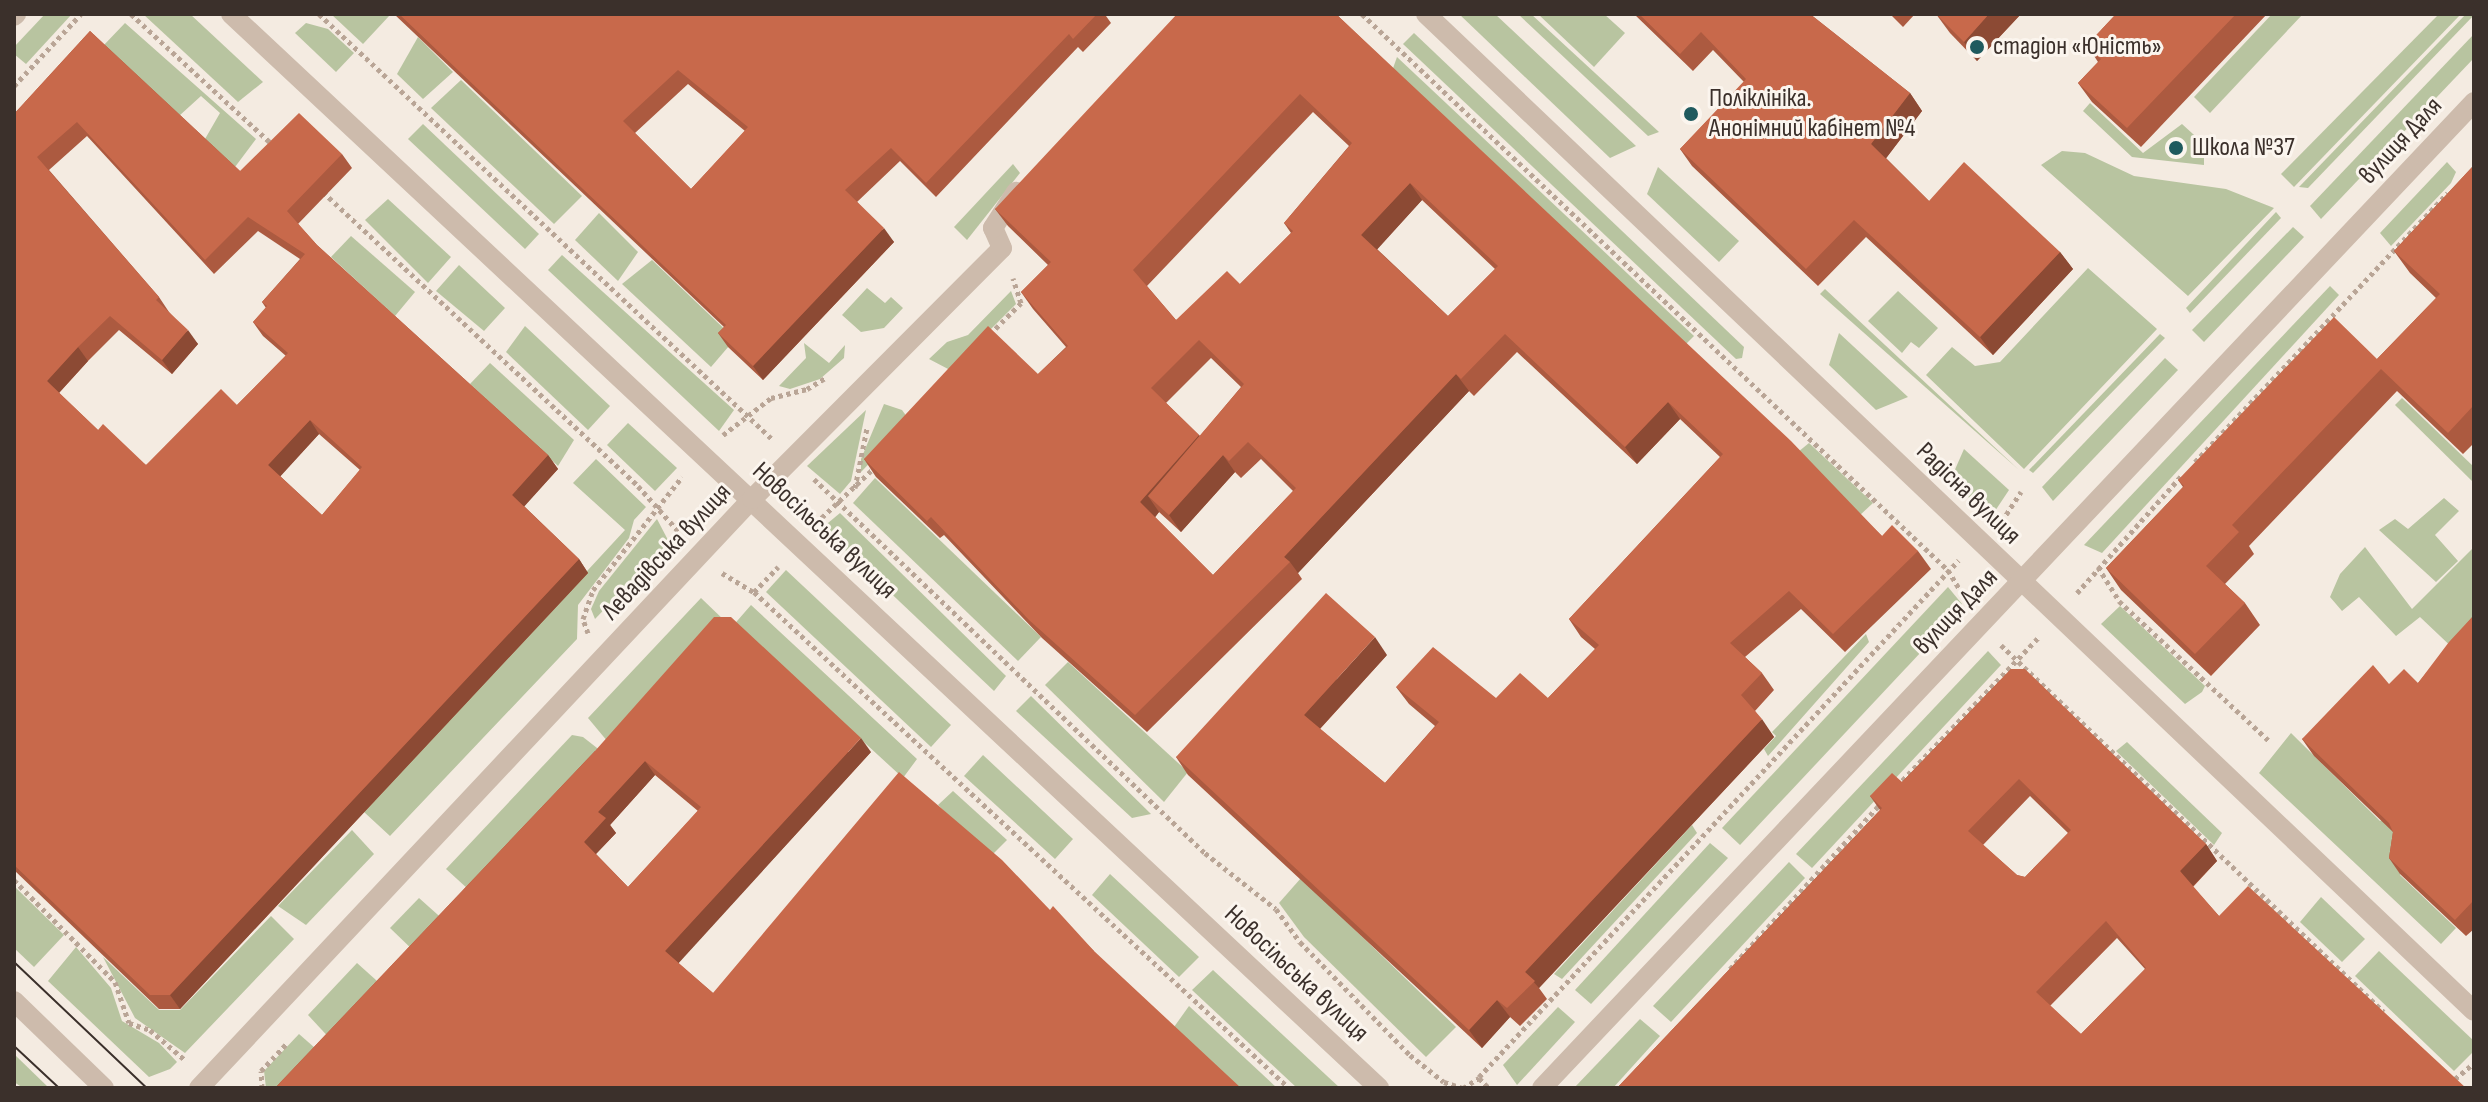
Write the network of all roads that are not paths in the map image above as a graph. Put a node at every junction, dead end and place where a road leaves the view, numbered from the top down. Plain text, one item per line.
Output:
1 (231, 14) edge
2 (1426, 14) edge
3 (2474, 102) edge
4 (1030, 177) edge
5 (752, 499) junction
6 (2021, 582) junction
7 (14, 1001) edge
8 (2474, 1011) edge
9 (203, 1084) edge
10 (104, 1088) edge
11 (1379, 1088) edge
12 (1542, 1088) edge

1 - 5 street, Новосільська вулиця
2 - 6 street, Радісна вулиця
3 - 6 street, вулиця Даля
4 - 5 street, Левадівська вулиця
5 - 9 street, Левадівська вулиця
5 - 11 street, Новосільська вулиця
6 - 8 street, Радісна вулиця
6 - 12 street, вулиця Даля
7 - 10 street

